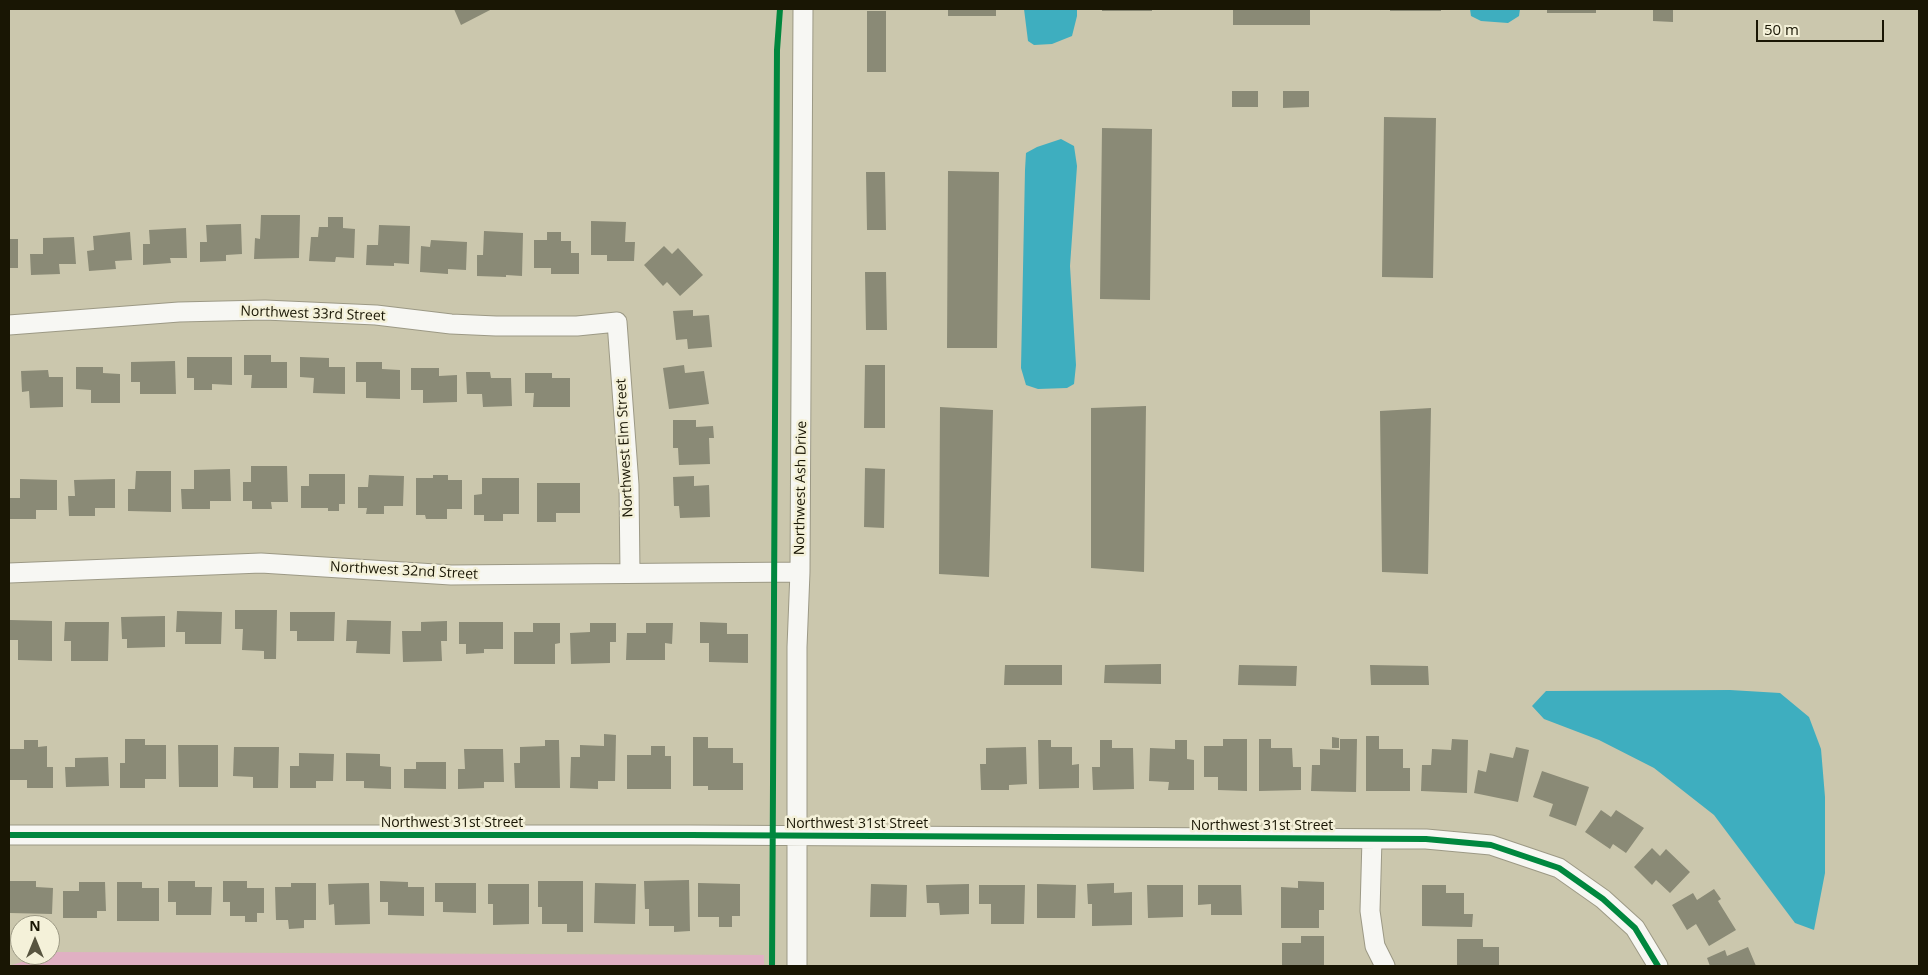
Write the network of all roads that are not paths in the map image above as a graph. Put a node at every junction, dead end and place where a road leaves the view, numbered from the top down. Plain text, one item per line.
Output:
1 (803, 9) edge
2 (617, 322) joint
3 (9, 325) edge
4 (800, 572) junction
5 (9, 573) edge
6 (630, 573) junction
7 (9, 835) edge
8 (797, 837) junction
9 (1372, 839) junction
10 (797, 966) edge
11 (1385, 966) edge
12 (1658, 966) edge

1 - 4 street, Northwest Ash Drive
2 - 3 street, Northwest 33rd Street
2 - 6 street, Northwest Elm Street
4 - 6 street, Northwest 32nd Street
4 - 8 street, Northwest Ash Drive
5 - 6 street, Northwest 32nd Street
7 - 8 street, Northwest 31st Street
8 - 9 street, Northwest 31st Street
8 - 10 street, Northwest Ash Drive
9 - 11 street
9 - 12 street, Northwest 31st Street

